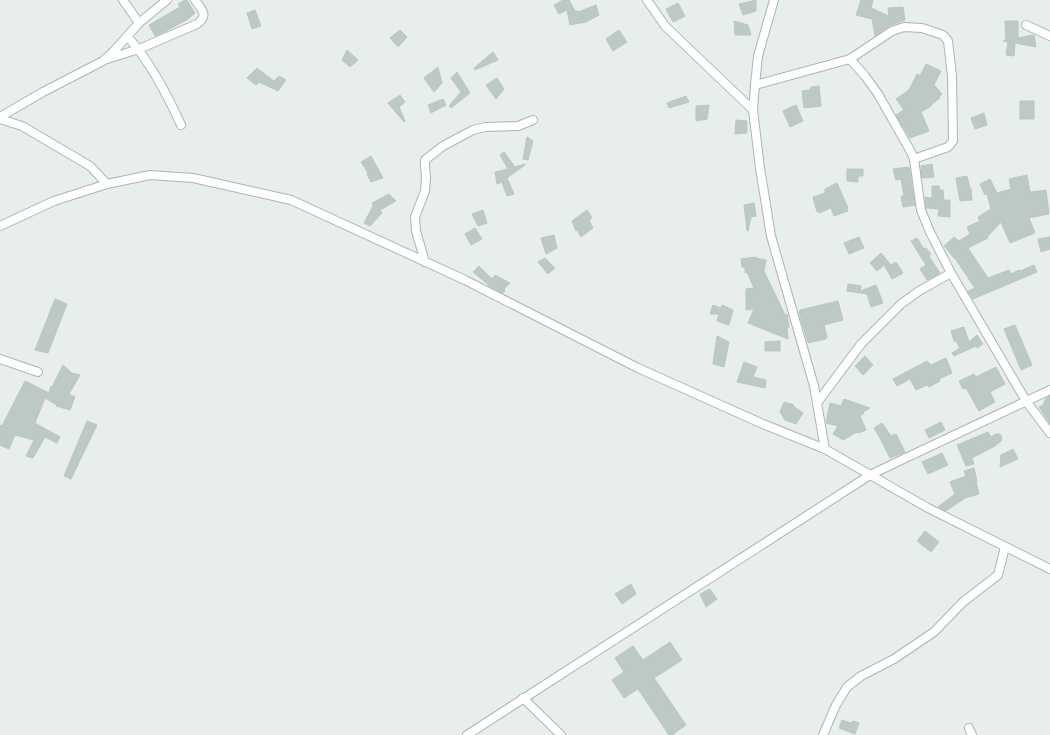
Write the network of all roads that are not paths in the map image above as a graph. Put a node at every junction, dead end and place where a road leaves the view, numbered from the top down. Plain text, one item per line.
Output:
1 (123, 0) edge
2 (167, 0) edge
3 (196, 0) edge
4 (646, 0) edge
5 (774, 0) edge
6 (139, 24) junction
7 (1026, 25) dead end
8 (1050, 36) edge
9 (128, 37) junction
10 (139, 50) junction
11 (850, 59) junction
12 (103, 61) junction
13 (754, 86) junction
14 (753, 110) junction
15 (0, 118) edge
16 (533, 120) dead end
17 (181, 126) dead end
18 (914, 159) junction
19 (107, 184) junction
20 (0, 226) edge
21 (425, 262) junction
22 (950, 273) junction
23 (0, 359) edge
24 (38, 372) dead end
25 (1050, 390) edge
26 (1026, 401) junction
27 (817, 403) junction
28 (1050, 433) edge
29 (825, 449) junction
30 (870, 475) junction
31 (1005, 547) junction
32 (1050, 569) edge
33 (523, 698) junction
34 (467, 735) edge
35 (561, 735) edge
36 (823, 735) edge

1 - 6 street
2 - 6 street
3 - 10 street
4 - 14 street
5 - 13 street
6 - 9 street
7 - 8 street
9 - 10 street
9 - 12 street
10 - 12 street
10 - 17 street
11 - 13 street
11 - 18 street
11 - 18 street
12 - 15 street
13 - 14 street
14 - 27 street
15 - 19 street
16 - 21 street
18 - 22 street
19 - 20 street
19 - 21 street
21 - 29 street
22 - 26 street
22 - 27 street
23 - 24 street
25 - 26 street
26 - 28 street
26 - 30 street
27 - 29 street
29 - 30 street
30 - 31 street
30 - 33 street
31 - 32 street
31 - 36 street
33 - 34 street
33 - 35 street

